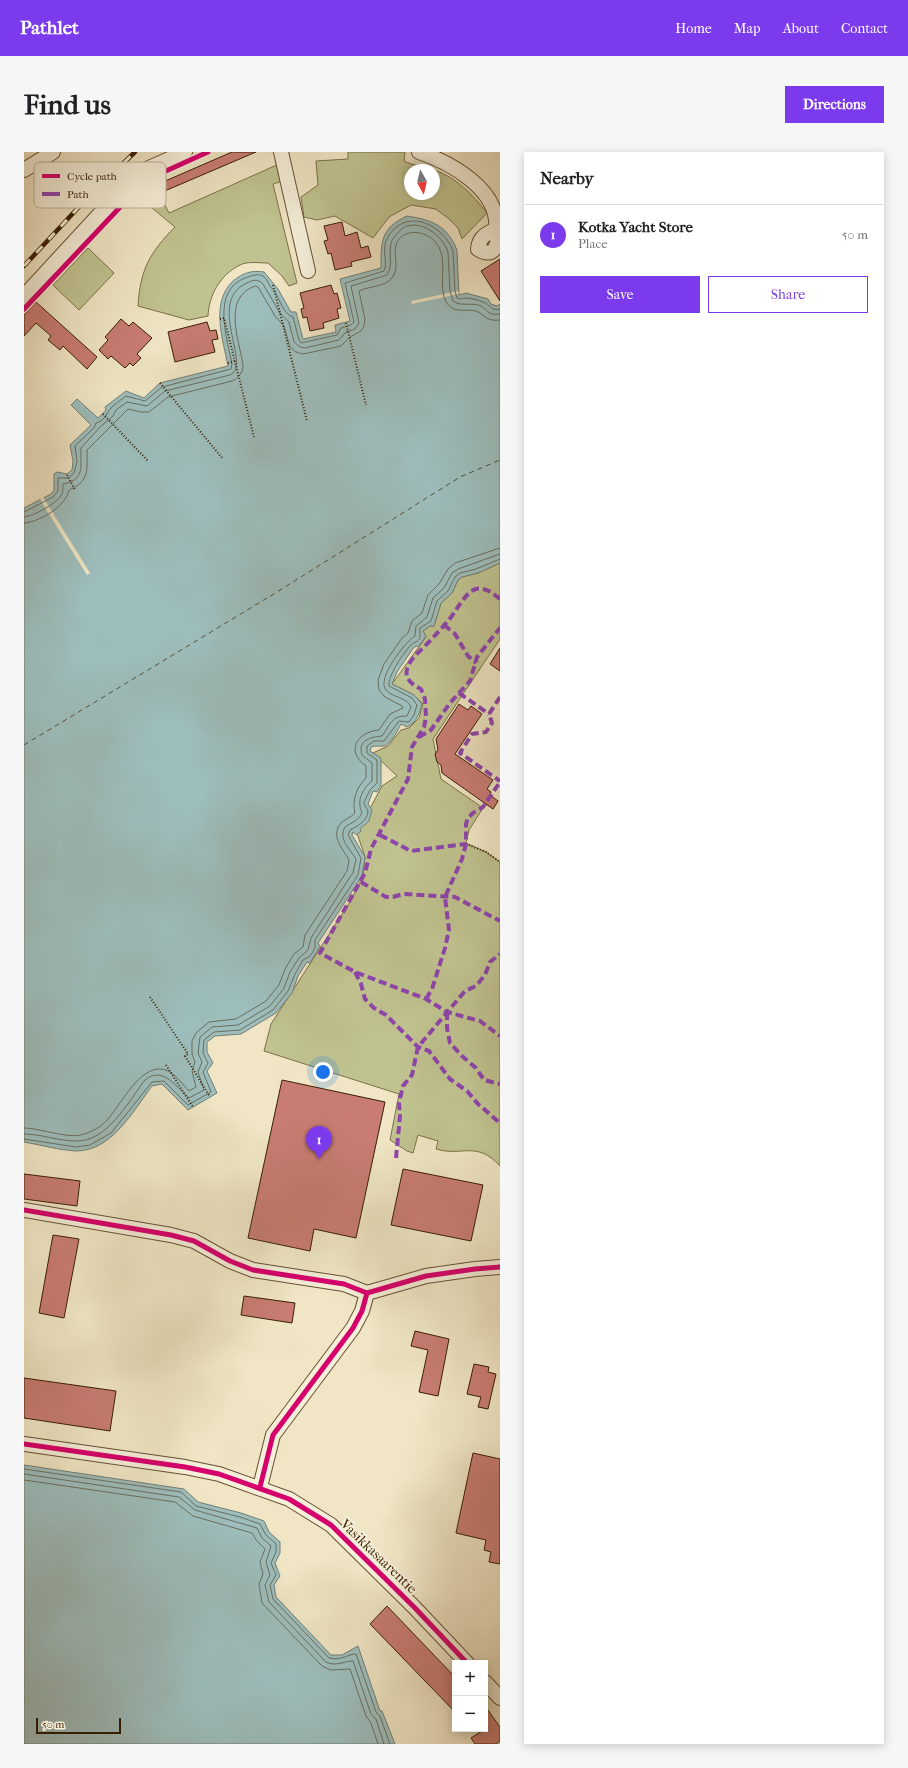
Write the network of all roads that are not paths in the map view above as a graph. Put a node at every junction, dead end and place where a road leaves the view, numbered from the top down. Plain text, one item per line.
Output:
1 (53, 152) edge
2 (161, 152) edge
3 (185, 152) edge
4 (281, 152) edge
5 (419, 152) edge
6 (37, 162) edge
7 (154, 162) edge
8 (162, 162) edge
9 (34, 164) edge
10 (24, 170) edge
11 (105, 208) edge
12 (496, 228) dead end
13 (308, 271) dead end
14 (24, 296) edge
15 (24, 1210) edge
16 (500, 1267) edge
17 (367, 1293) junction
18 (24, 1444) edge
19 (260, 1487) junction
20 (464, 1660) edge
21 (488, 1685) edge
22 (500, 1698) edge

1 - 6 street
2 - 7 street
3 - 8 street
4 - 13 street
5 - 12 street
9 - 10 street
11 - 14 street
15 - 17 street
16 - 17 street
17 - 19 street
18 - 19 street, Vasikkasaarentie
19 - 20 street, Vasikkasaarentie
21 - 22 street

